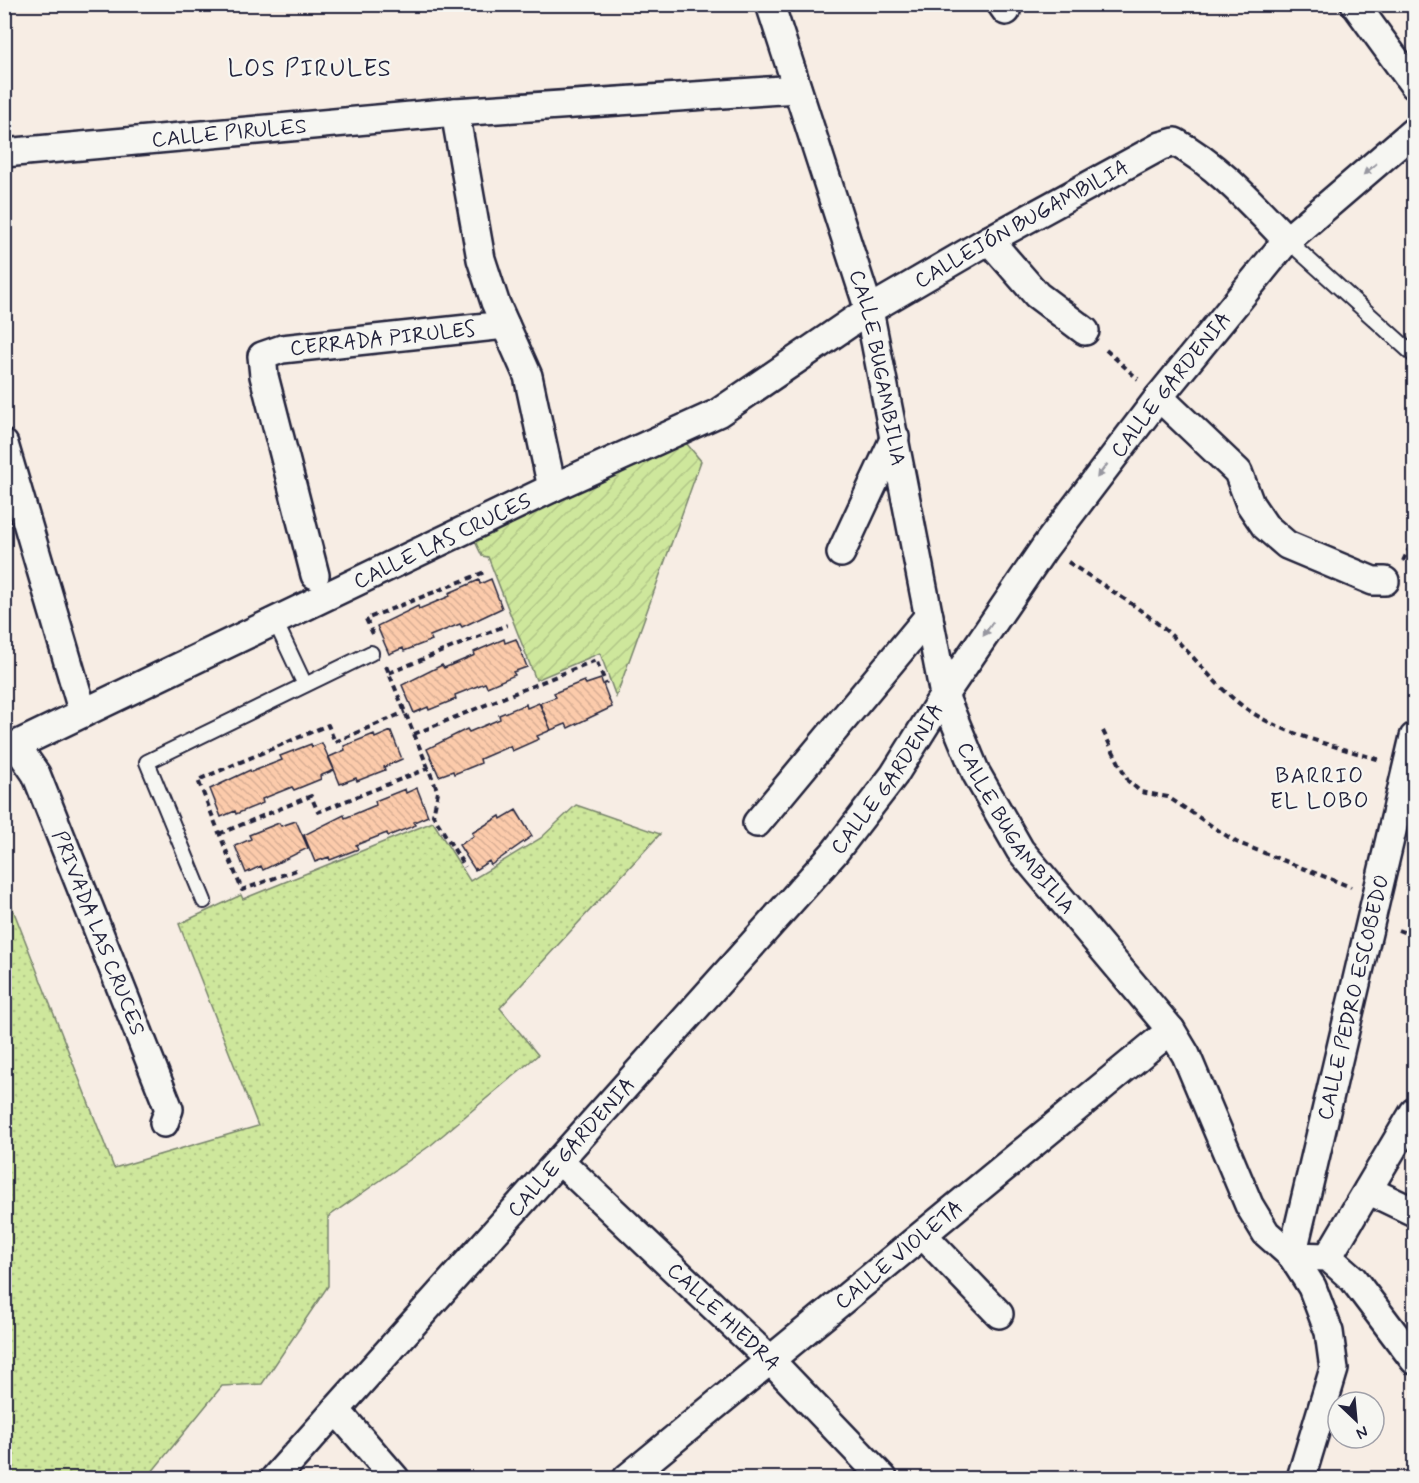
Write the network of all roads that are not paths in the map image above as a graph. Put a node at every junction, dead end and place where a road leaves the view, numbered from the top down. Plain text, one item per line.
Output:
1 (770, 4) edge
2 (1355, 4) edge
3 (1414, 85) edge
4 (796, 89) junction
5 (454, 112) junction
6 (1414, 131) edge
7 (4, 153) edge
8 (989, 240) junction
9 (1287, 240) junction
10 (869, 310) junction
11 (505, 325) junction
12 (1085, 331) road end
13 (1414, 355) edge
14 (1159, 397) junction
15 (895, 437) junction
16 (4, 444) edge
17 (552, 488) junction
18 (841, 553) dead end
19 (315, 575) dead end
20 (1385, 581) dead end
21 (929, 616) junction
22 (275, 621) junction
23 (375, 650) road end
24 (305, 685) junction
25 (944, 695) junction
26 (83, 714) junction
27 (1414, 737) edge
28 (10, 748) edge
29 (757, 822) dead end
30 (204, 901) dead end
31 (1171, 1030) junction
32 (1414, 1112) edge
33 (164, 1123) dead end
34 (560, 1161) junction
35 (1368, 1190) junction
36 (1414, 1212) edge
37 (923, 1235) junction
38 (1292, 1256) junction
39 (1328, 1257) junction
40 (999, 1314) dead end
41 (770, 1360) junction
42 (1414, 1360) edge
43 (336, 1410) junction
44 (286, 1473) edge
45 (395, 1479) edge
46 (627, 1479) edge
47 (882, 1479) edge
48 (1301, 1479) edge

1 - 4 street, CALLE BUGAMBILIA
2 - 3 street
4 - 5 street, CALLE PIRULES
4 - 10 street, CALLE BUGAMBILIA
5 - 7 street, CALLE PIRULES
5 - 11 street
6 -> 9 street, CALLE GARDENIA
8 - 9 street, CALLEJÓN BUGAMBILIA
8 - 10 street, CALLEJÓN BUGAMBILIA
8 - 12 street
9 - 13 lane
9 - 14 street, CALLE GARDENIA
10 - 15 street, CALLE BUGAMBILIA
10 - 17 street, CALLE LAS CRUCES
11 - 17 street
11 - 19 street, CERRADA PIRULES
14 - 20 street
14 -> 25 street, CALLE GARDENIA
15 - 18 street
15 - 21 street, CALLE BUGAMBILIA
16 - 26 street
17 - 22 street, CALLE LAS CRUCES
21 - 25 street, CALLE BUGAMBILIA
21 - 29 street
22 - 24 lane
22 - 26 street, CALLE LAS CRUCES
23 - 24 lane
24 - 30 lane
25 - 31 street, CALLE BUGAMBILIA
25 - 34 street, CALLE GARDENIA
26 - 28 street, CALLE LAS CRUCES
27 - 38 street, CALLE PEDRO ESCOBEDO
28 - 33 street, PRIVADA LAS CRUCES
31 - 37 street, CALLE VIOLETA
31 - 38 street, CALLE BUGAMBILIA
32 - 35 street
34 - 41 street, CALLE HIEDRA
34 - 43 street, CALLE GARDENIA
35 - 36 street
35 - 39 street
37 - 40 street
37 - 41 street, CALLE VIOLETA
38 - 39 street
38 - 48 street, CALLE BUGAMBILIA
39 - 42 street
41 - 46 street, CALLE VIOLETA
41 - 47 street, CALLE HIEDRA
43 - 44 street, CALLE GARDENIA
43 - 45 street

